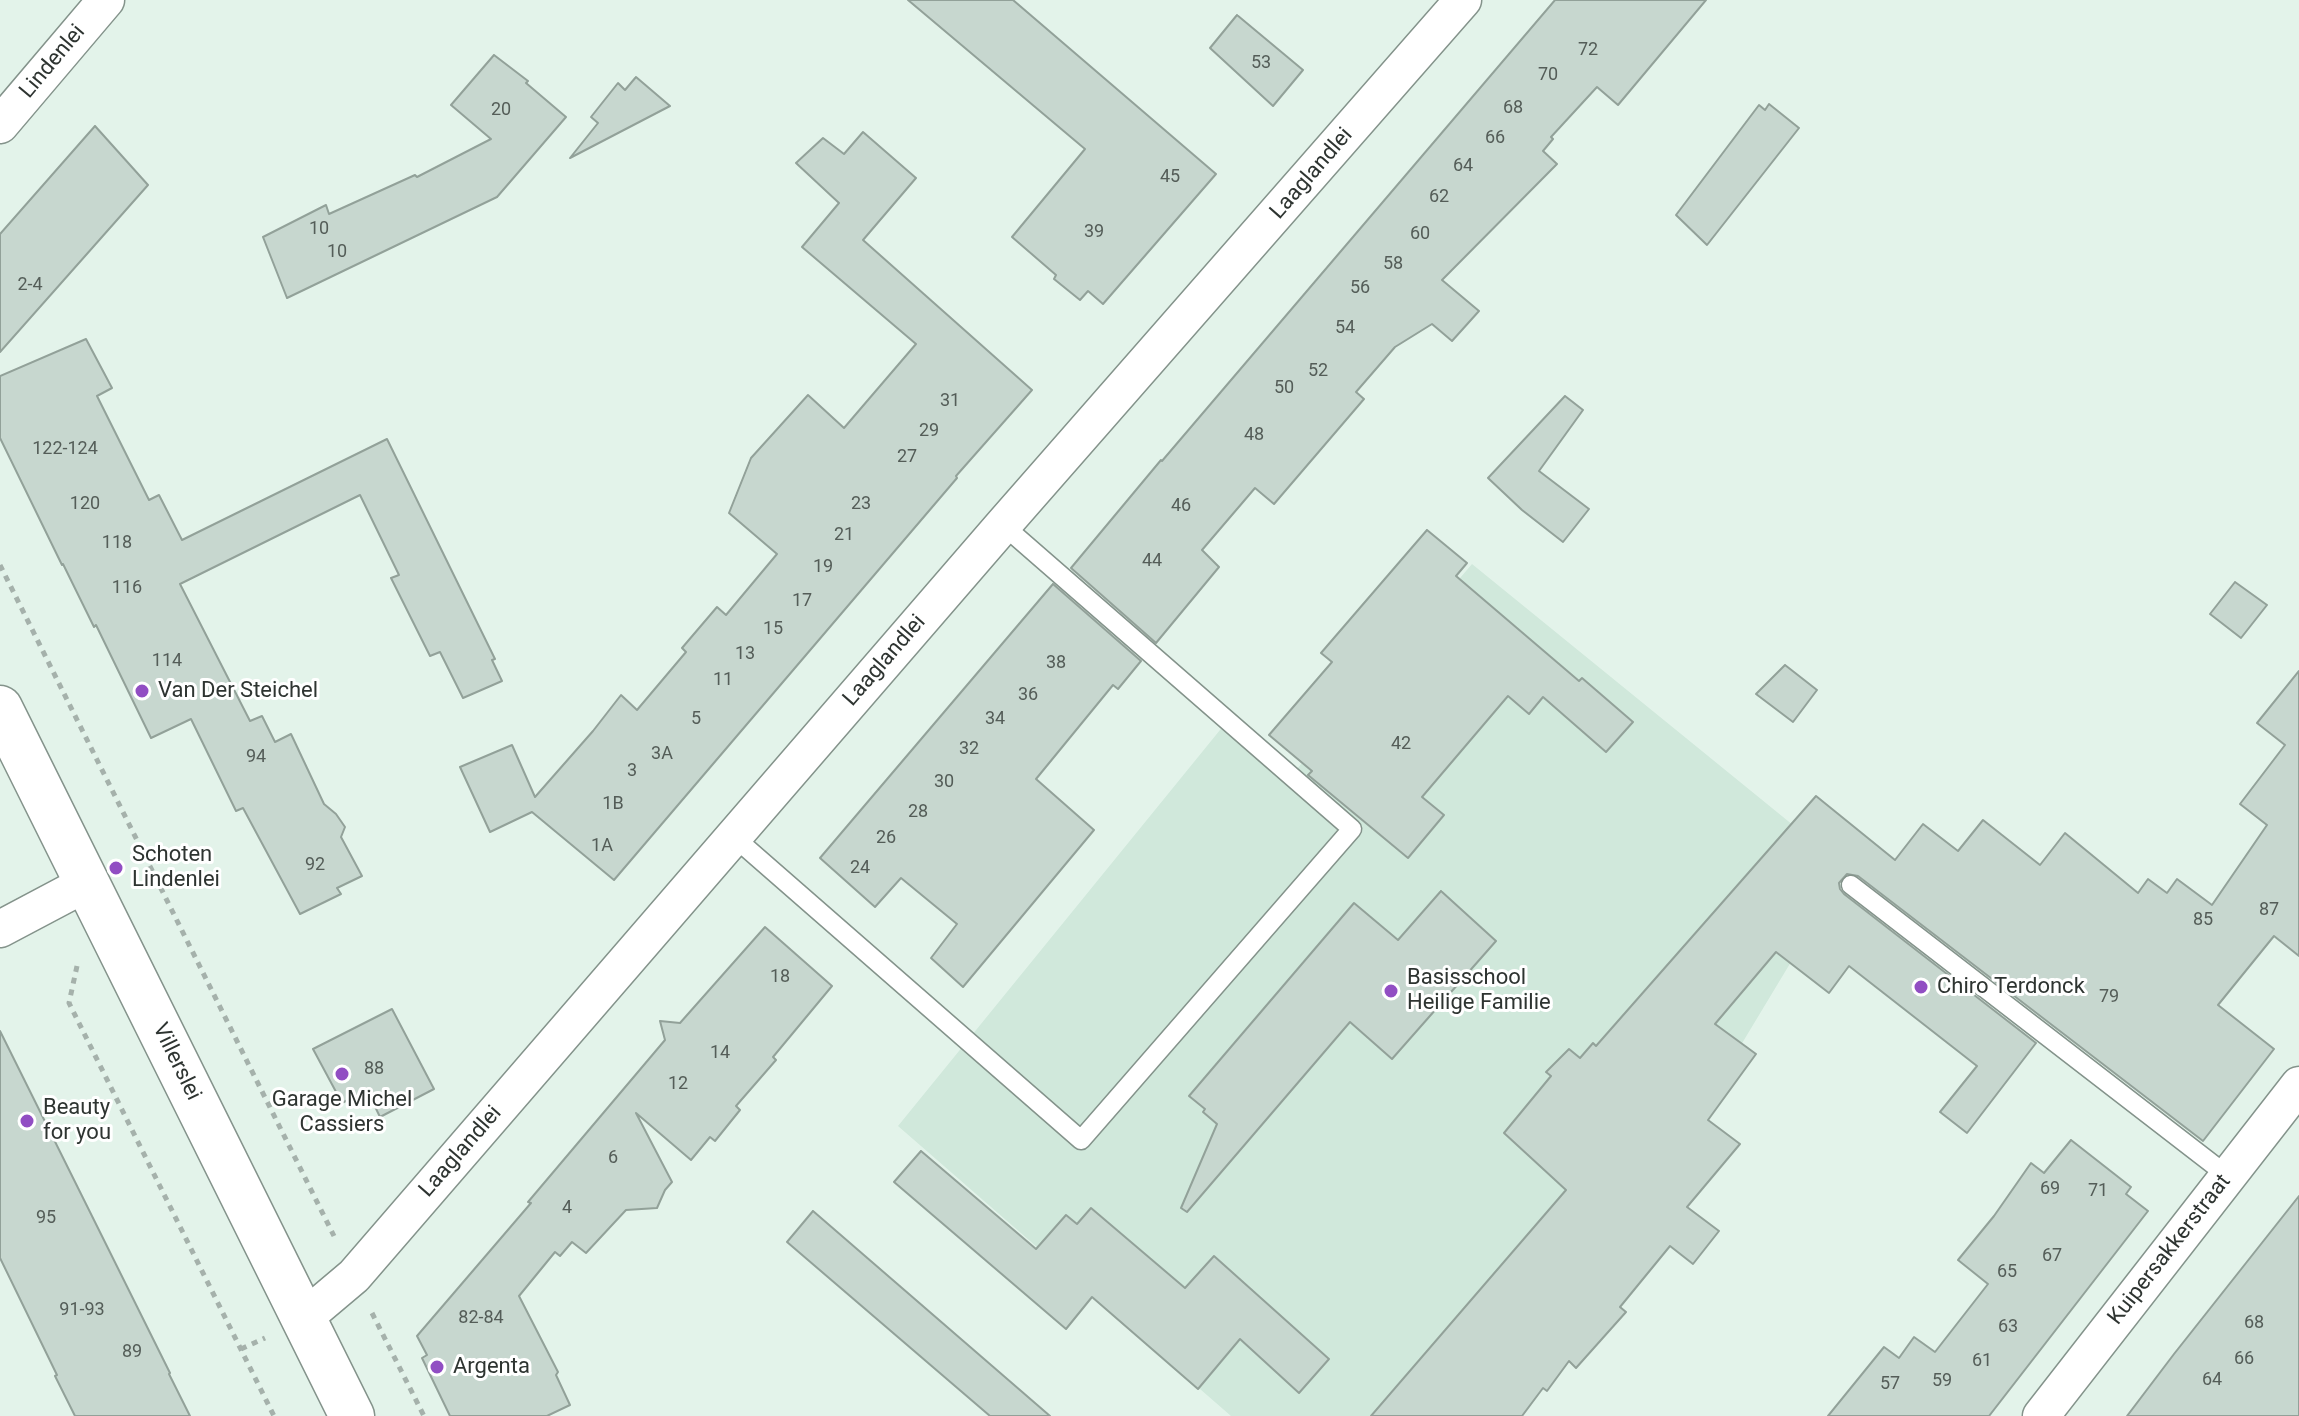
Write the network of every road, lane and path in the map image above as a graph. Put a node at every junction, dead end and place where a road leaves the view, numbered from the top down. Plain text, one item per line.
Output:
1 (106, 0) edge
2 (1463, 0) edge
3 (0, 125) edge
4 (1003, 525) junction
5 (0, 565) edge
6 (0, 708) edge
7 (734, 837) junction
8 (87, 883) junction
9 (1851, 885) dead end
10 (0, 929) edge
11 (79, 959) dead end
12 (2299, 1085) edge
13 (2228, 1176) junction
14 (354, 1276) junction
15 (303, 1319) junction
16 (274, 1416) edge
17 (352, 1416) edge
18 (424, 1416) edge
19 (2041, 1416) edge

1 - 3 street, Lindenlei
2 - 4 street, Laaglandlei
4 - 7 street, Laaglandlei
4 - 7 lane
5 - 14 path
6 - 8 street, Villerslei
7 - 14 street, Laaglandlei
8 - 10 street
8 - 15 street, Villerslei
9 - 13 lane
11 - 16 path
12 - 13 street, Kuipersakkerstraat
13 - 19 street, Kuipersakkerstraat
14 - 15 street, Laaglandlei
14 - 18 path
15 - 17 street, Villerslei

